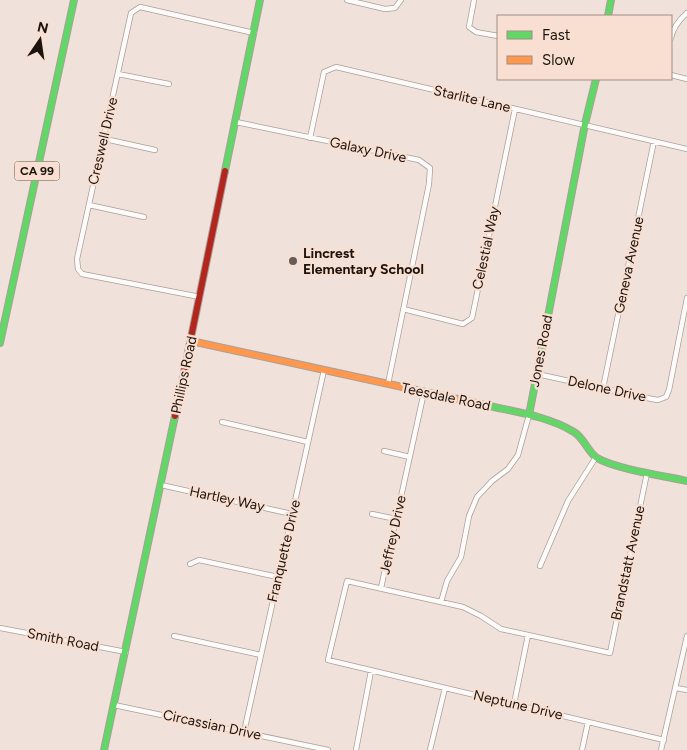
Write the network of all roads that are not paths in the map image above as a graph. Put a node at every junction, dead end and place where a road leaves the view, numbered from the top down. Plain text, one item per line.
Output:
1 (74, 0) edge
2 (260, 0) edge
3 (347, 0) edge
4 (401, 0) edge
5 (474, 0) edge
6 (611, 0) edge
7 (687, 12) edge
8 (608, 15) edge
9 (672, 31) edge
10 (254, 33) junction
11 (497, 36) edge
12 (118, 74) junction
13 (672, 75) edge
14 (687, 79) edge
15 (596, 80) edge
16 (169, 84) dead end
17 (515, 109) junction
18 (236, 122) junction
19 (585, 124) junction
20 (310, 138) junction
21 (104, 139) junction
22 (654, 141) junction
23 (687, 149) edge
24 (155, 150) dead end
25 (88, 205) junction
26 (144, 217) dead end
27 (200, 296) junction
28 (687, 298) edge
29 (403, 309) junction
30 (191, 341) junction
31 (0, 342) edge
32 (324, 370) junction
33 (537, 374) junction
34 (388, 384) junction
35 (603, 388) junction
36 (424, 392) junction
37 (528, 415) junction
38 (222, 422) dead end
39 (308, 442) junction
40 (384, 451) dead end
41 (410, 457) junction
42 (596, 457) junction
43 (647, 473) junction
44 (687, 481) edge
45 (161, 485) junction
46 (292, 514) junction
47 (372, 514) dead end
48 (396, 519) junction
49 (190, 564) dead end
50 (540, 566) dead end
51 (278, 577) junction
52 (381, 588) junction
53 (441, 602) junction
54 (0, 628) edge
55 (528, 635) junction
56 (174, 636) dead end
57 (687, 636) edge
58 (126, 652) junction
59 (261, 655) junction
60 (371, 671) junction
61 (445, 688) junction
62 (676, 688) junction
63 (687, 690) edge
64 (114, 704) junction
65 (514, 704) junction
66 (588, 722) junction
67 (244, 732) junction
68 (664, 740) junction
69 (310, 748) edge
70 (104, 750) edge
71 (328, 750) edge
72 (356, 750) edge
73 (430, 750) edge
74 (582, 750) edge
75 (661, 750) edge

1 - 31 main road, CA 99
2 - 10 main road, Phillips Road
3 - 4 street
5 - 11 street
6 - 8 main road
7 - 9 street
10 - 12 street, Creswell Drive
10 - 18 main road, Phillips Road
12 - 16 street
12 - 21 street, Creswell Drive
13 - 14 street
15 - 19 main road, Jones Road
17 - 19 street, Starlite Lane
17 - 20 street, Starlite Lane
17 - 29 street, Celestial Way
18 - 20 street, Galaxy Drive
18 - 27 main road, Phillips Road
19 - 22 street, Starlite Lane
19 - 33 main road, Jones Road
20 - 29 street, Galaxy Drive
21 - 24 street
21 - 25 street, Creswell Drive
22 - 23 street, Starlite Lane
22 - 35 street, Geneva Avenue
25 - 26 street
25 - 27 street, Creswell Drive
27 - 30 main road, Phillips Road
28 - 35 street, Delone Drive
29 - 34 street, Galaxy Drive
30 - 32 main road, Teesdale Road
30 - 45 main road, Phillips Road
32 - 34 main road, Teesdale Road
32 - 39 street, Franquette Drive
33 - 35 street, Delone Drive
33 - 37 main road, Jones Road
34 - 36 main road, Teesdale Road
36 - 37 main road, Teesdale Road
36 - 41 street, Jeffrey Drive
37 - 42 main road, Teesdale Road
37 - 53 street, Jones Road
38 - 39 street
39 - 46 street, Franquette Drive
40 - 41 street
41 - 48 street, Jeffrey Drive
42 - 43 main road, Teesdale Road
42 - 50 street
43 - 44 main road, Teesdale Road
43 - 55 street, Brandstatt Avenue
45 - 46 street, Hartley Way
45 - 58 main road, Phillips Road
46 - 51 street, Franquette Drive
47 - 48 street
48 - 52 street, Jeffrey Drive
49 - 51 street
51 - 59 street, Franquette Drive
52 - 53 street
52 - 60 street, Jeffrey Drive
53 - 55 street
54 - 58 street, Smith Road
55 - 65 street
56 - 59 street
57 - 62 street
58 - 64 main road, Phillips Road
59 - 67 street, Franquette Drive
60 - 61 street, Neptune Drive
60 - 72 street
61 - 65 street, Neptune Drive
61 - 73 street
62 - 63 street
62 - 68 street
64 - 67 street, Circassian Drive
64 - 70 main road, Phillips Road
65 - 66 street, Neptune Drive
66 - 68 street, Neptune Drive
66 - 74 street
67 - 69 street, Circassian Drive
68 - 75 street
69 - 71 street

